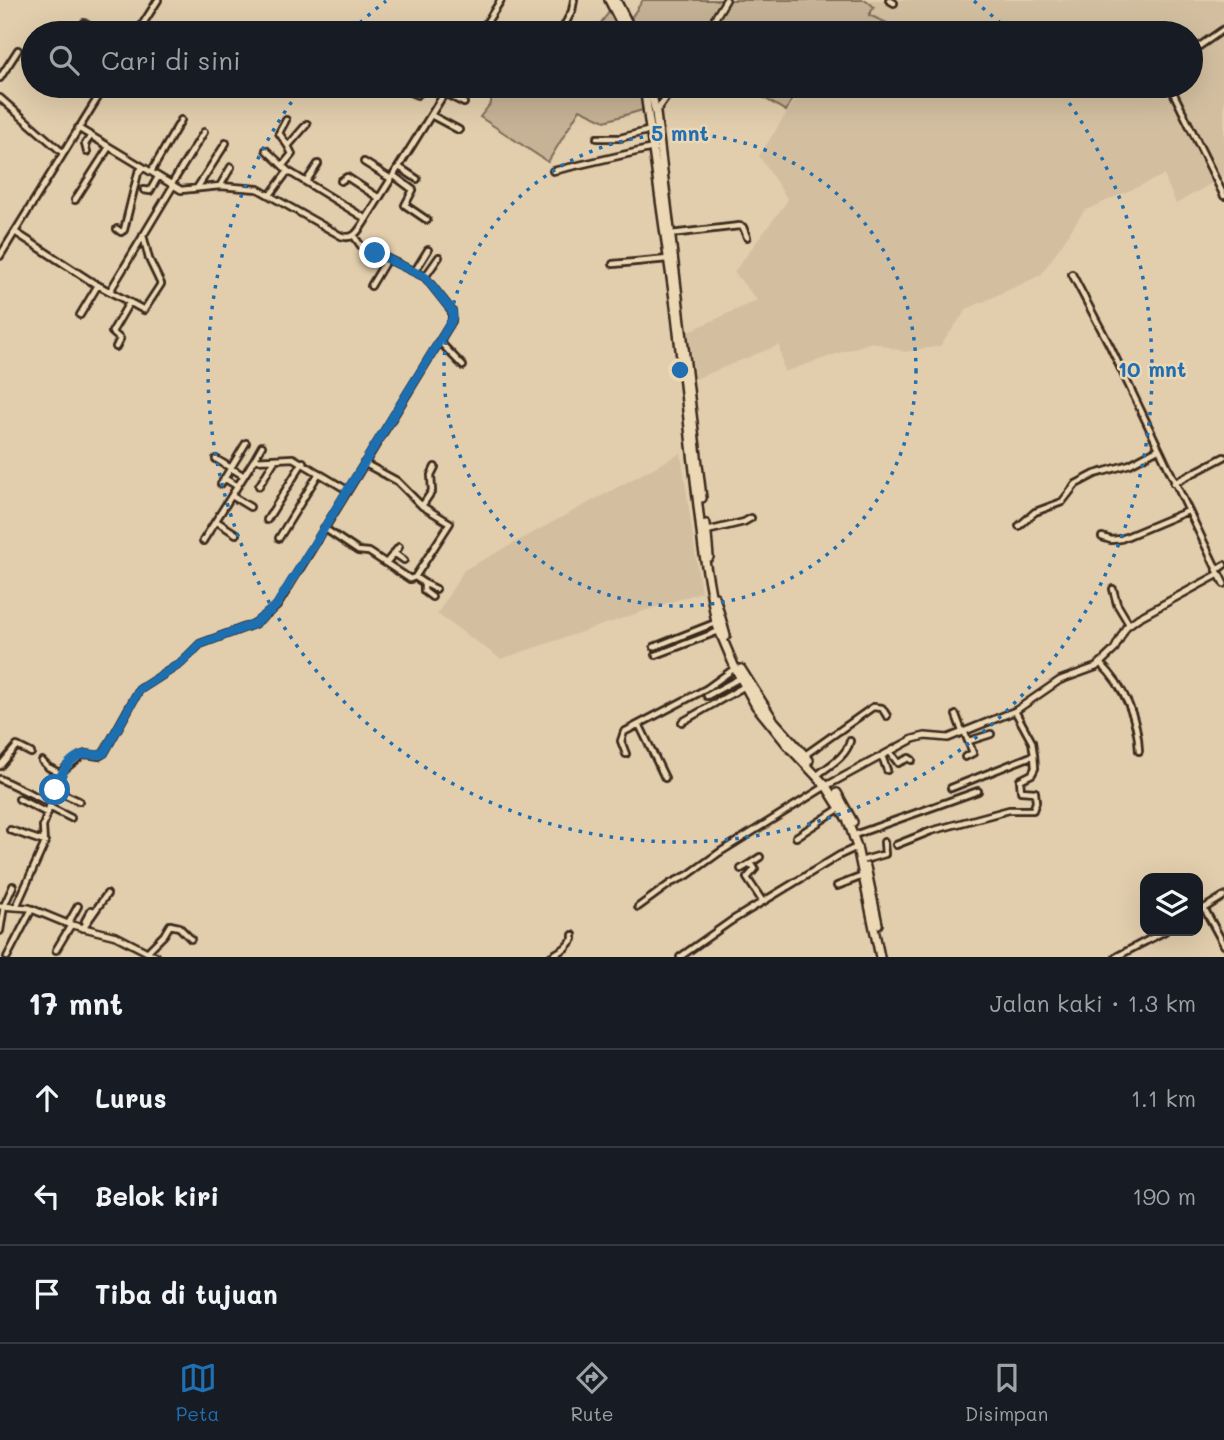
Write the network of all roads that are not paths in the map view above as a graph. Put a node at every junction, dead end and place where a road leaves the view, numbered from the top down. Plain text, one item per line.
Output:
1 (158, 0) edge
2 (501, 0) edge
3 (574, 0) edge
4 (609, 0) edge
5 (616, 0) edge
6 (726, 0) edge
7 (145, 21) edge
8 (488, 21) edge
9 (567, 21) edge
10 (620, 21) edge
11 (627, 21) edge
12 (713, 21) edge
13 (1224, 29) edge
14 (1203, 44) edge
15 (18, 50) dead end
16 (0, 78) edge
17 (0, 97) edge
18 (97, 98) edge
19 (442, 98) edge
20 (453, 98) edge
21 (646, 98) edge
22 (653, 98) edge
23 (666, 98) edge
24 (1176, 98) edge
25 (464, 103) dead end
26 (656, 113) junction
27 (431, 115) junction
28 (181, 120) dead end
29 (286, 120) dead end
30 (307, 124) dead end
31 (78, 128) junction
32 (459, 130) dead end
33 (652, 130) junction
34 (204, 132) dead end
35 (91, 136) junction
36 (597, 138) dead end
37 (226, 143) dead end
38 (288, 146) junction
39 (109, 147) junction
40 (654, 148) junction
41 (266, 150) dead end
42 (86, 152) dead end
43 (63, 153) junction
44 (364, 162) dead end
45 (283, 164) junction
46 (318, 164) dead end
47 (143, 167) junction
48 (231, 167) dead end
49 (399, 167) junction
50 (288, 171) junction
51 (553, 171) dead end
52 (151, 172) junction
53 (159, 177) junction
54 (392, 177) junction
55 (417, 179) dead end
56 (341, 181) dead end
57 (306, 182) junction
58 (172, 185) junction
59 (220, 186) junction
60 (196, 189) junction
61 (144, 190) dead end
62 (270, 195) junction
63 (1224, 196) edge
64 (379, 198) junction
65 (75, 200) dead end
66 (366, 219) junction
67 (427, 220) dead end
68 (117, 229) dead end
69 (15, 232) junction
70 (671, 234) junction
71 (143, 235) junction
72 (354, 236) junction
73 (747, 237) dead end
74 (428, 250) dead end
75 (0, 256) edge
76 (439, 257) dead end
77 (387, 259) junction
78 (668, 259) junction
79 (613, 264) dead end
80 (415, 271) junction
81 (1072, 274) dead end
82 (425, 277) junction
83 (98, 285) junction
84 (371, 286) dead end
85 (110, 291) junction
86 (129, 303) junction
87 (80, 315) dead end
88 (439, 341) junction
89 (116, 347) dead end
90 (463, 366) dead end
91 (246, 443) dead end
92 (262, 446) dead end
93 (1158, 449) junction
94 (1224, 457) edge
95 (216, 459) dead end
96 (276, 459) junction
97 (254, 460) junction
98 (303, 462) junction
99 (364, 463) junction
100 (435, 467) dead end
101 (230, 468) junction
102 (319, 472) junction
103 (244, 476) junction
104 (224, 478) junction
105 (1174, 483) junction
106 (220, 485) dead end
107 (237, 486) junction
108 (259, 486) dead end
109 (348, 490) junction
110 (232, 496) junction
111 (422, 506) junction
112 (250, 507) dead end
113 (1188, 511) junction
114 (751, 518) dead end
115 (267, 520) dead end
116 (216, 521) junction
117 (1019, 526) dead end
118 (324, 528) junction
119 (707, 531) junction
120 (236, 534) dead end
121 (1102, 537) dead end
122 (279, 538) dead end
123 (204, 541) dead end
124 (399, 547) dead end
125 (394, 553) junction
126 (404, 560) dead end
127 (386, 563) junction
128 (1224, 565) edge
129 (1218, 572) junction
130 (415, 577) junction
131 (424, 583) junction
132 (1224, 584) edge
133 (436, 589) dead end
134 (1113, 589) dead end
135 (432, 597) dead end
136 (716, 623) junction
137 (1129, 624) junction
138 (719, 631) junction
139 (654, 647) dead end
140 (656, 655) dead end
141 (1101, 664) junction
142 (735, 668) junction
143 (742, 682) junction
144 (706, 696) dead end
145 (1015, 711) junction
146 (956, 715) dead end
147 (887, 716) dead end
148 (682, 722) dead end
149 (639, 724) junction
150 (963, 731) junction
151 (990, 734) dead end
152 (850, 741) dead end
153 (969, 741) junction
154 (1139, 751) dead end
155 (890, 752) junction
156 (31, 753) dead end
157 (626, 754) dead end
158 (1034, 755) junction
159 (804, 756) junction
160 (882, 756) junction
161 (965, 757) dead end
162 (912, 760) dead end
163 (43, 761) dead end
164 (0, 766) edge
165 (887, 770) dead end
166 (820, 772) junction
167 (61, 774) junction
168 (665, 778) dead end
169 (0, 779) edge
170 (828, 785) junction
171 (951, 788) dead end
172 (55, 790) junction
173 (978, 792) dead end
174 (19, 799) dead end
175 (79, 801) dead end
176 (840, 807) junction
177 (49, 808) junction
178 (71, 818) dead end
179 (10, 830) dead end
180 (858, 834) junction
181 (796, 837) dead end
182 (45, 842) junction
183 (884, 842) dead end
184 (896, 845) dead end
185 (858, 847) junction
186 (760, 857) dead end
187 (864, 860) junction
188 (751, 863) junction
189 (741, 869) dead end
190 (863, 876) junction
191 (13, 886) dead end
192 (836, 886) dead end
193 (107, 894) dead end
194 (1224, 896) edge
195 (763, 902) junction
196 (2, 906) edge
197 (78, 906) dead end
198 (16, 907) junction
199 (638, 907) dead end
200 (1204, 908) joint
201 (32, 909) junction
202 (69, 925) junction
203 (82, 928) junction
204 (0, 931) edge
205 (573, 935) dead end
206 (1156, 936) edge
207 (191, 939) dead end
208 (1224, 945) edge
209 (56, 950) dead end
210 (146, 952) junction
211 (7, 957) edge
212 (157, 957) edge
213 (550, 957) edge
214 (680, 957) edge
215 (882, 957) edge
216 (1116, 957) edge

1 - 7 street
2 - 8 street
3 - 9 street
4 - 10 highway
5 - 11 highway
6 - 12 street
13 - 14 street
15 - 16 street
17 - 43 street
18 - 31 street
19 - 27 street
20 - 25 street
21 - 33 highway
22 - 26 highway
23 - 26 street
24 - 63 street
26 - 70 highway
27 - 32 street
27 - 49 street
28 - 52 street
29 - 38 street
30 - 38 street
31 - 35 street
31 - 43 street
33 - 36 street
33 - 40 highway
34 - 58 street
35 - 39 street
35 - 42 street
37 - 60 street
38 - 45 street
39 - 47 street
39 - 65 street
40 - 51 street
40 - 78 highway
41 - 45 street
43 - 69 street
44 - 54 street
45 - 50 street
46 - 57 street
47 - 52 street
47 - 68 street
48 - 59 street
49 - 54 street
49 - 55 street
50 - 57 street
50 - 62 street
52 - 53 street
53 - 58 street
53 - 61 street
54 - 64 street
54 - 67 street
56 - 64 street
57 - 66 street
58 - 60 street
58 - 71 street
59 - 60 street
59 - 62 street
62 - 72 street
64 - 66 street
66 - 72 street
69 - 75 street
69 - 83 street
70 - 73 street
70 - 119 highway
71 - 85 street
71 - 86 street
72 - 77 street
74 - 80 street
76 - 82 street
77 - 80 street
77 - 84 street
78 - 79 street
78 - 136 highway
80 - 82 street
81 - 93 street
82 - 88 street
83 - 85 street
83 - 87 street
85 - 86 street
86 - 89 street
88 - 90 street
88 - 99 street
91 - 101 street
92 - 97 street
93 - 105 street
93 - 117 street
94 - 105 street
95 - 101 street
96 - 97 street
96 - 98 street
96 - 108 street
97 - 103 street
98 - 102 street
98 - 115 street
99 - 109 street
99 - 111 street
100 - 111 street
101 - 103 street
101 - 104 street
102 - 109 street
102 - 122 street
103 - 107 street
104 - 106 street
104 - 107 street
105 - 113 street
107 - 110 street
109 - 118 street
110 - 112 street
110 - 116 street
111 - 130 street
113 - 121 street
113 - 129 street
114 - 119 street
116 - 120 street
116 - 123 street
118 - 127 street
118 - 167 street
119 - 159 highway
124 - 125 street
125 - 126 street
125 - 127 street
127 - 130 street
128 - 129 street
129 - 132 street
129 - 137 street
130 - 131 street
131 - 133 street
131 - 135 street
134 - 137 street
136 - 138 highway
136 - 139 street
137 - 141 street
138 - 140 street
138 - 142 highway
141 - 145 street
141 - 154 street
142 - 143 highway
142 - 149 street
143 - 144 street
143 - 148 street
143 - 170 highway
145 - 150 street
145 - 158 street
146 - 150 street
147 - 159 street
149 - 157 street
149 - 168 street
150 - 153 street
150 - 155 street
151 - 153 street
152 - 166 street
153 - 161 street
155 - 160 street
155 - 162 street
156 - 164 street
158 - 171 street
158 - 184 street
159 - 166 highway
160 - 165 street
160 - 170 street
163 - 167 street
166 - 170 highway
167 - 172 street
169 - 177 street
170 - 176 highway
170 - 180 highway
170 - 199 street
172 - 175 street
172 - 177 street
173 - 180 street
174 - 177 street
176 - 181 street
176 - 185 highway
177 - 178 street
177 - 182 street
179 - 182 street
180 - 185 highway
182 - 198 street
183 - 187 street
185 - 187 highway
185 - 190 highway
185 - 195 street
186 - 188 street
187 - 215 highway
188 - 189 street
188 - 195 street
190 - 192 street
190 - 215 highway
191 - 196 street
193 - 203 street
194 - 200 street
195 - 214 street
196 - 198 street
196 - 204 street
197 - 202 street
198 - 201 street
200 - 208 street
201 - 202 street
201 - 211 street
202 - 203 street
202 - 209 street
203 - 210 street
205 - 213 street
206 - 216 street
207 - 210 street
210 - 212 street

